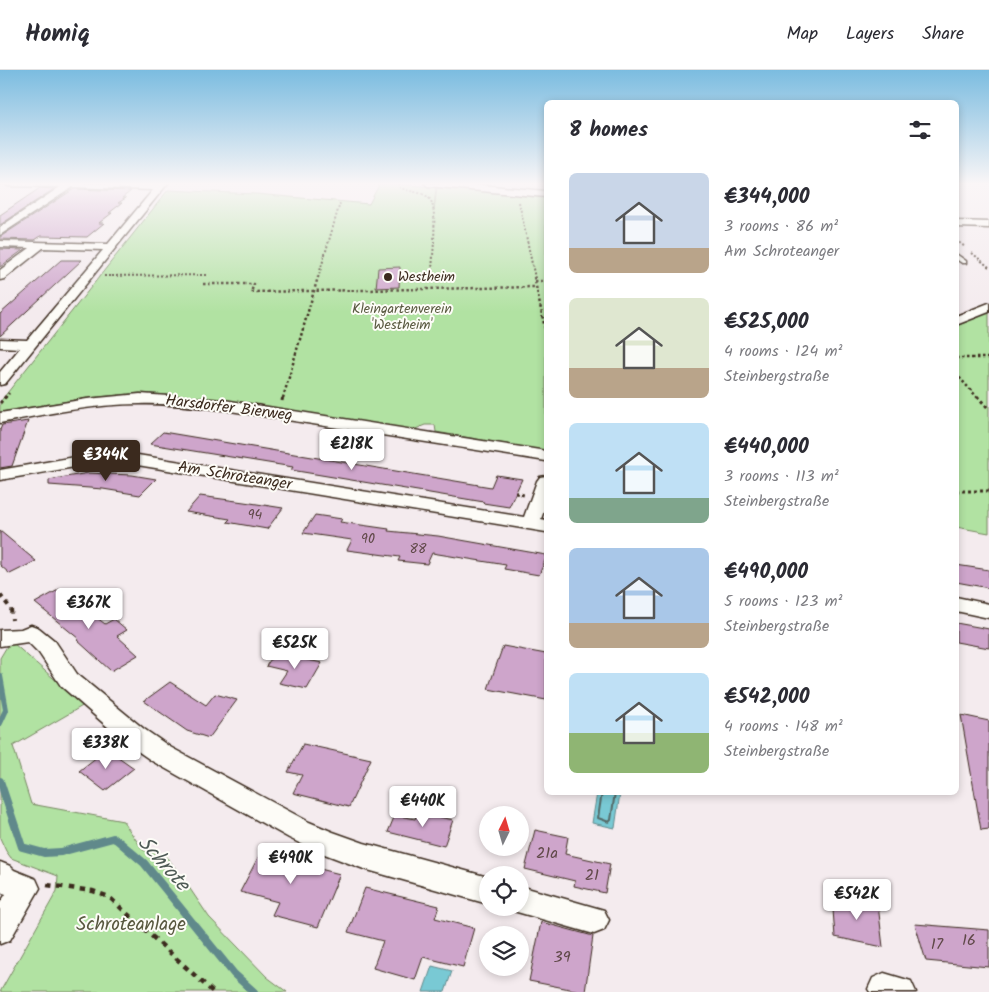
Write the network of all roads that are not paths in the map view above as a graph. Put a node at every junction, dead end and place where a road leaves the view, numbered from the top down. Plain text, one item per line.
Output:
1 (129, 226) edge
2 (0, 244) edge
3 (41, 245) junction
4 (112, 247) junction
5 (959, 258) edge
6 (964, 262) dead end
7 (0, 276) edge
8 (989, 307) edge
9 (959, 320) edge
10 (0, 343) edge
11 (30, 344) junction
12 (0, 381) edge
13 (0, 418) edge
14 (544, 456) edge
15 (0, 475) edge
16 (544, 492) edge
17 (538, 525) edge
18 (959, 605) edge
19 (989, 611) edge
20 (3, 638) edge
21 (0, 875) edge
22 (479, 888) edge
23 (529, 902) edge
24 (594, 920) dead end
25 (0, 930) edge

1 - 4 street
2 - 3 street
3 - 4 street
3 - 7 street
4 - 11 street
5 - 6 lane
8 - 9 street
10 - 11 street
11 - 12 street
13 - 14 street, Harsdorfer Bierweg
15 - 17 street, Am Schroteanger
16 - 17 street, Am Schroteanger
18 - 19 street
20 - 22 street
21 - 25 street
23 - 24 street

